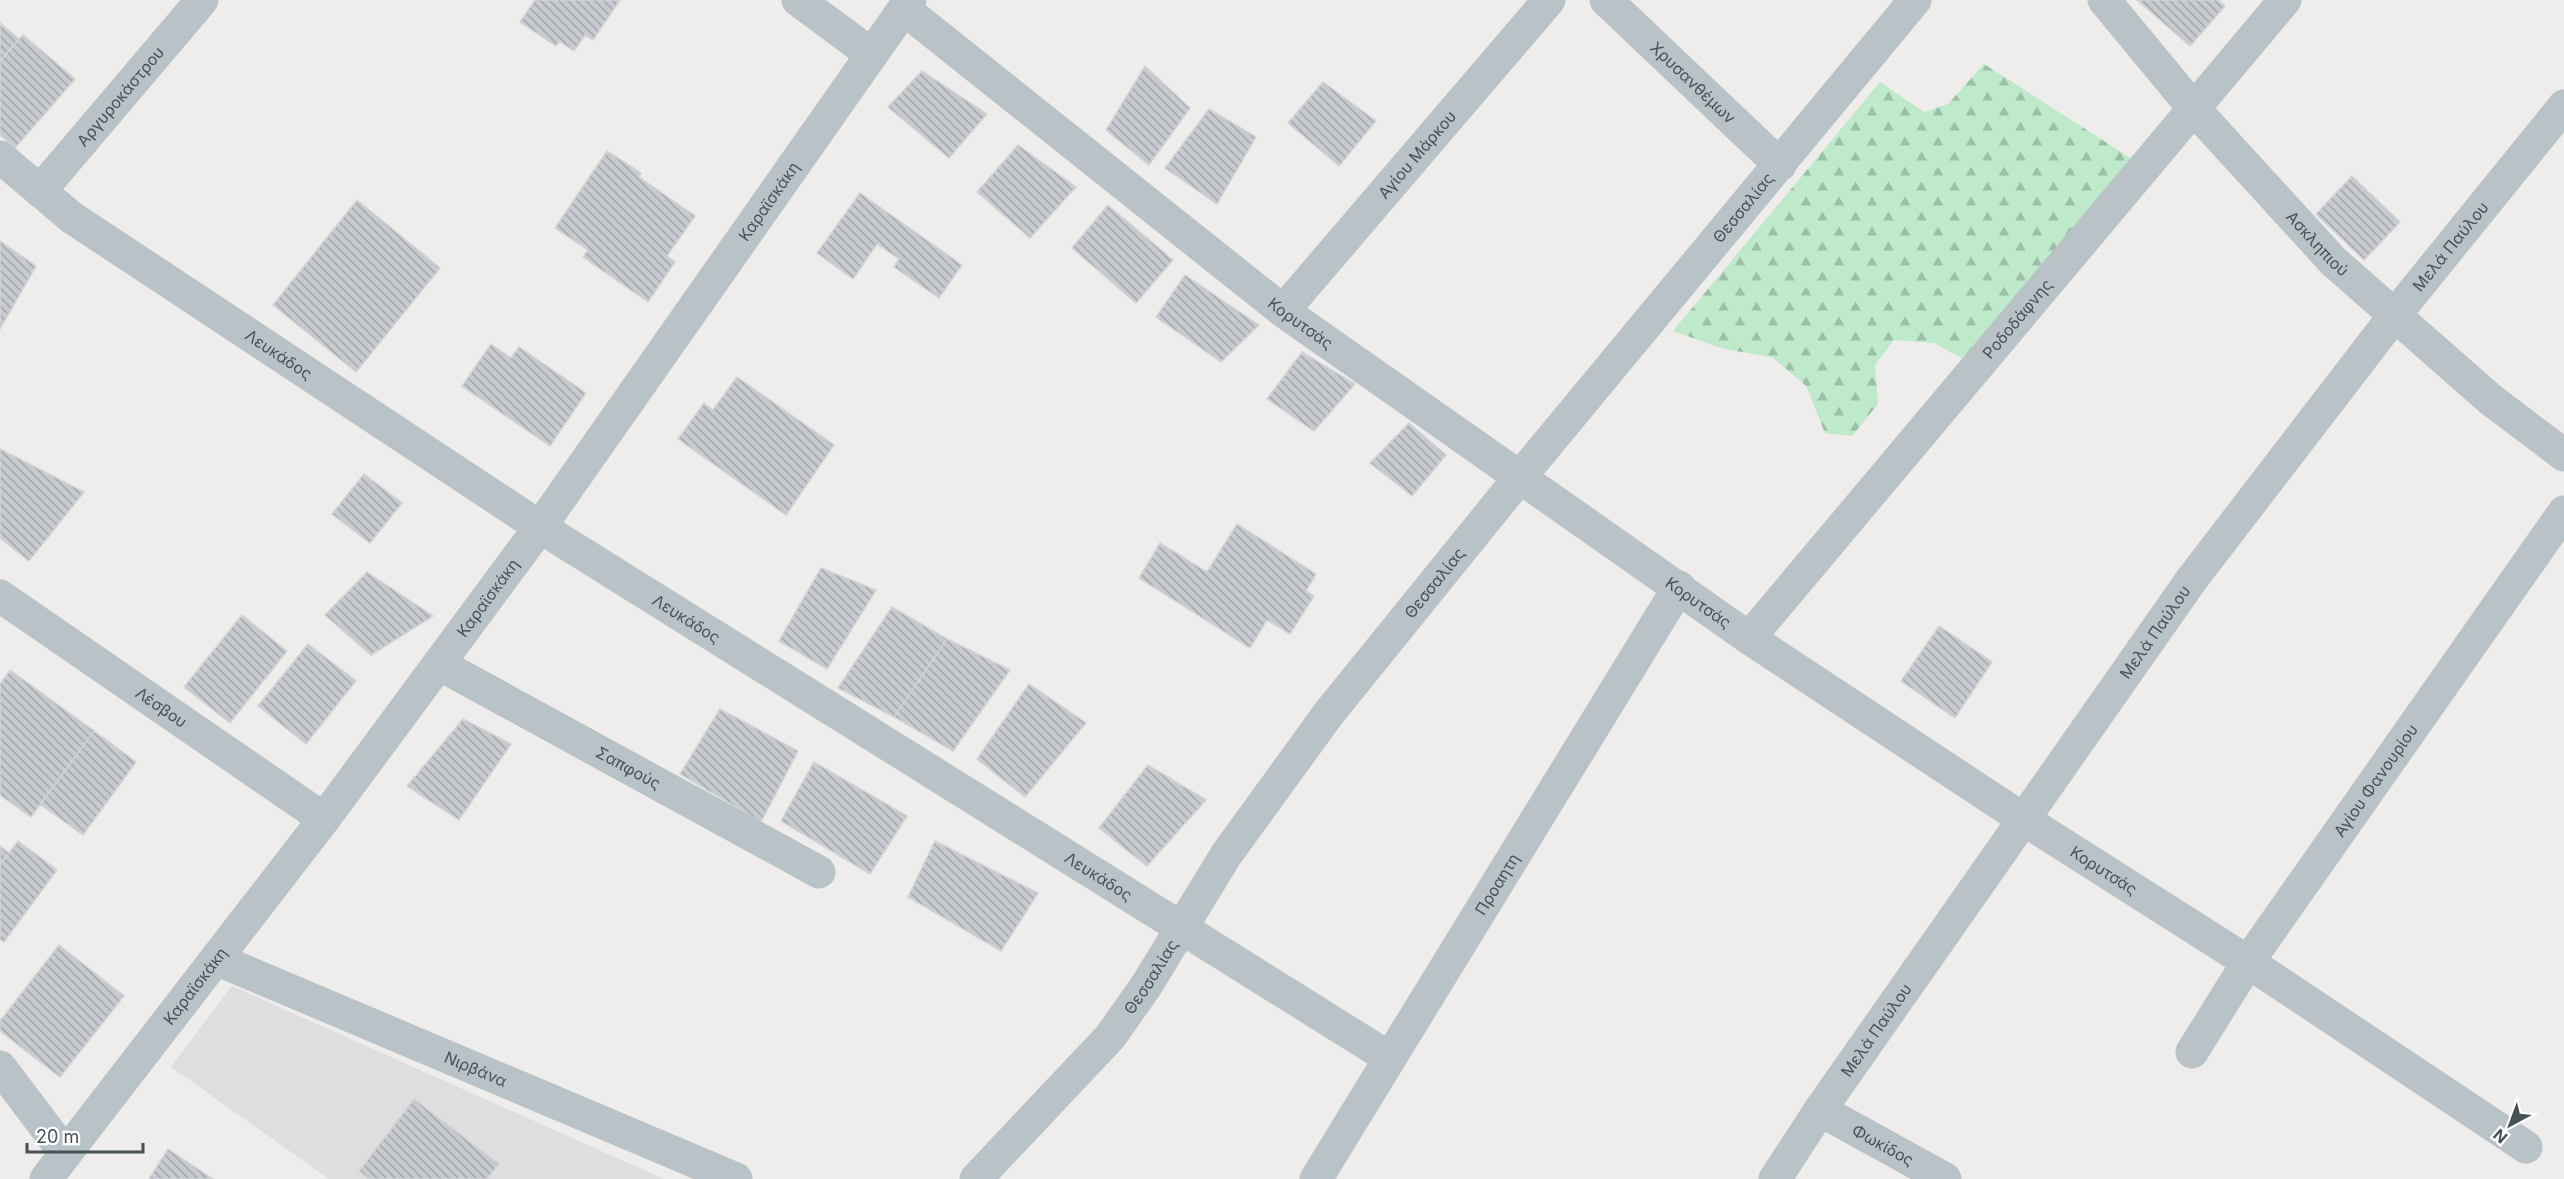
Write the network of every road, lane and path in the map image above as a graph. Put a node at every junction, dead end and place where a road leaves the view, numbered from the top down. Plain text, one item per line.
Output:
1 (202, 0) edge
2 (798, 0) edge
3 (1549, 0) edge
4 (1606, 0) edge
5 (1915, 0) edge
6 (2104, 0) edge
7 (2285, 0) edge
8 (907, 4) edge
9 (871, 54) junction
10 (2564, 106) edge
11 (2195, 110) junction
12 (0, 157) edge
13 (1780, 165) junction
14 (40, 191) junction
15 (1284, 311) junction
16 (2394, 316) junction
17 (2564, 454) edge
18 (1520, 477) junction
19 (2564, 512) edge
20 (540, 526) junction
21 (1679, 587) junction
22 (0, 596) edge
23 (1749, 638) junction
24 (439, 664) junction
25 (324, 819) junction
26 (2023, 819) junction
27 (819, 872) dead end
28 (1181, 926) junction
29 (216, 959) junction
30 (2248, 962) junction
31 (2192, 1052) dead end
32 (1388, 1058) junction
33 (0, 1067) edge
34 (1820, 1110) junction
35 (2526, 1146) dead end
36 (66, 1153) junction
37 (46, 1179) edge
38 (736, 1179) edge
39 (976, 1179) edge
40 (1316, 1179) edge
41 (1775, 1179) edge
42 (1945, 1179) edge

1 - 14 street, Αργυροκάστρου
2 - 9 street
3 - 15 street, Αγίου Μάρκου
4 - 13 street, Χρυσανθέμων
5 - 13 street, Θεσσαλίας
6 - 11 street, Ασκληπιού
7 - 11 street, Ροδοδάφνης
8 - 9 street, Καραϊσκάκη
8 - 15 street, Κορυτσάς
9 - 20 street, Καραϊσκάκη
10 - 16 street, Μελά Παύλου
11 - 16 street, Ασκληπιού
11 - 23 street, Ροδοδάφνης
12 - 14 street, Λευκάδος
13 - 18 street, Θεσσαλίας
14 - 20 street, Λευκάδος
15 - 18 street, Κορυτσάς
16 - 17 street, Ασκληπιού
16 - 26 street, Μελά Παύλου
18 - 21 street, Κορυτσάς
18 - 28 street, Θεσσαλίας
19 - 30 street, Αγίου Φανουρίου
20 - 24 street, Καραϊσκάκη
20 - 28 street, Λευκάδος
21 - 23 street, Κορυτσάς
21 - 32 street, Προαητη
22 - 25 street, Λέσβου
23 - 26 street, Κορυτσάς
24 - 25 street, Καραϊσκάκη
24 - 27 street, Σαπφούς
25 - 29 street, Καραϊσκάκη
26 - 30 street, Κορυτσάς
26 - 34 street, Μελά Παύλου
28 - 32 street, Λευκάδος
28 - 39 street, Θεσσαλίας
29 - 36 street, Καραϊσκάκη
29 - 38 street, Νιρβάνα
30 - 31 street, Αγίου Φανουρίου
30 - 35 street, Κορυτσάς
32 - 40 street, Προαητη
33 - 36 street
34 - 41 street, Μελά Παύλου
34 - 42 street, Φωκίδος
36 - 37 street, Καραϊσκάκη

